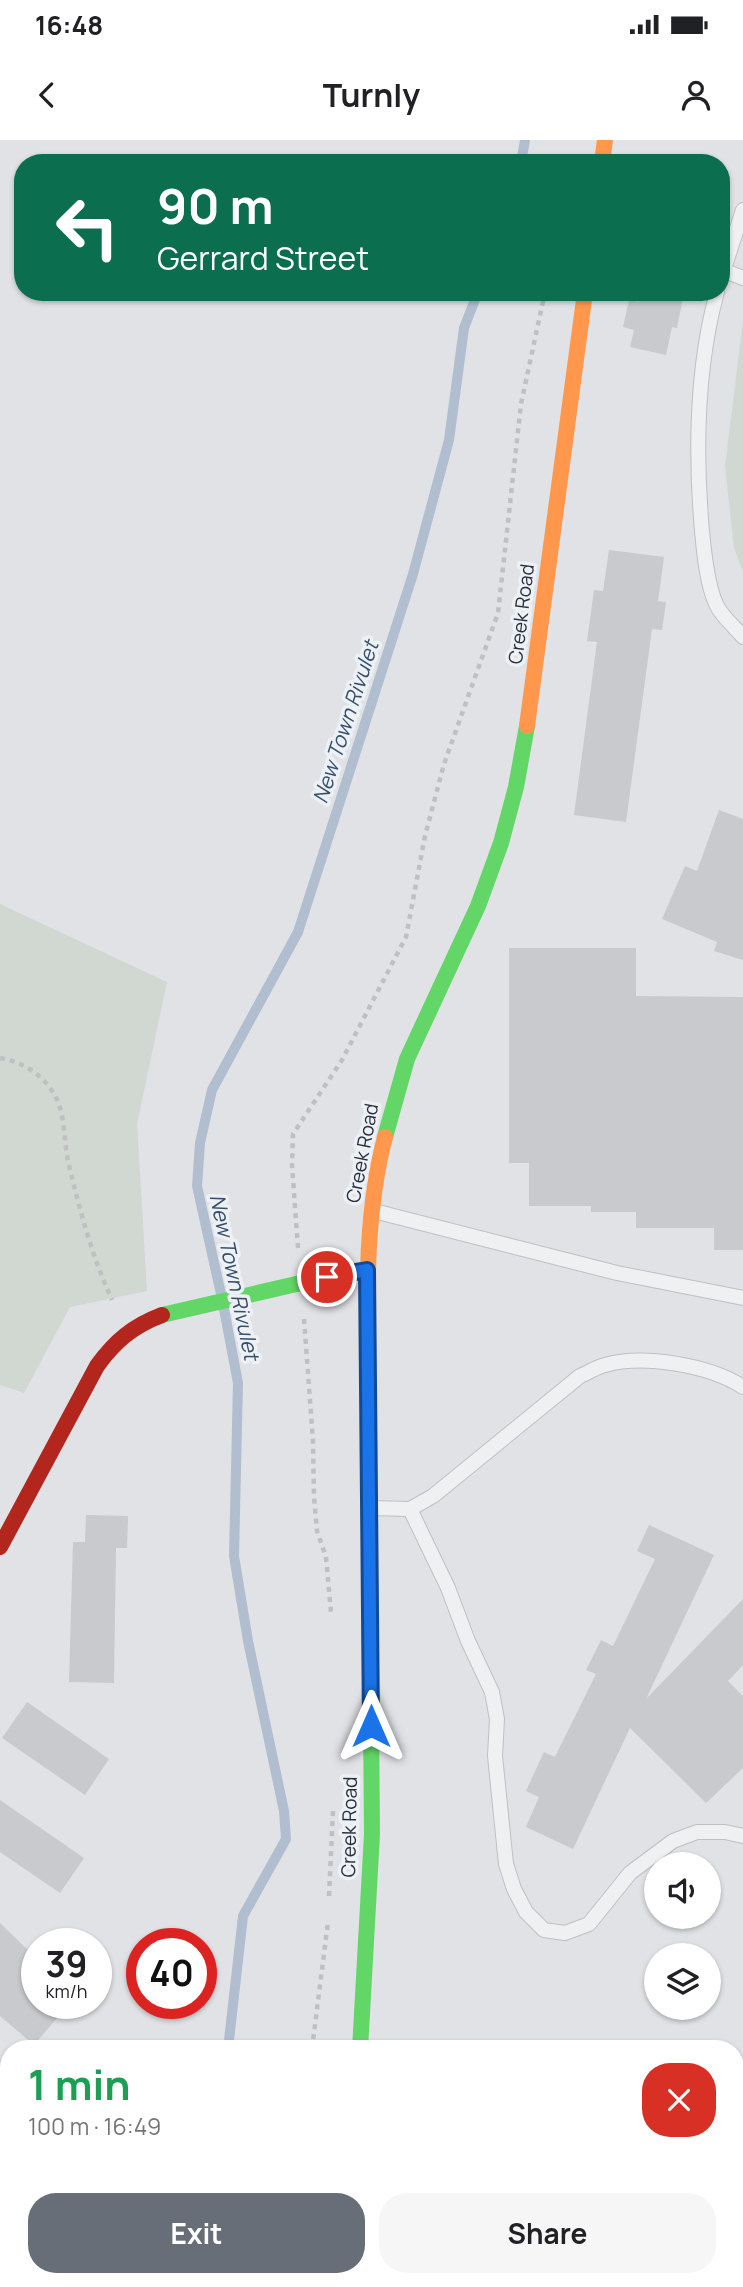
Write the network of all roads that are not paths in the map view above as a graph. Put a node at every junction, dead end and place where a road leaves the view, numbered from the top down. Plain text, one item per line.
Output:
1 (743, 210) edge
2 (730, 250) edge
3 (583, 301) edge
4 (715, 301) edge
5 (743, 637) edge
6 (372, 1211) junction
7 (367, 1270) junction
8 (743, 1298) edge
9 (743, 1387) edge
10 (370, 1508) junction
11 (411, 1509) junction
12 (0, 1547) edge
13 (743, 1836) edge
14 (361, 2040) edge

1 - 2 lane
3 - 6 street, Creek Road
4 - 5 lane
6 - 7 street, Creek Road
6 - 8 lane
7 - 10 street, Creek Road
7 - 12 street
9 - 11 lane
10 - 11 lane
10 - 14 street, Creek Road
11 - 13 lane

